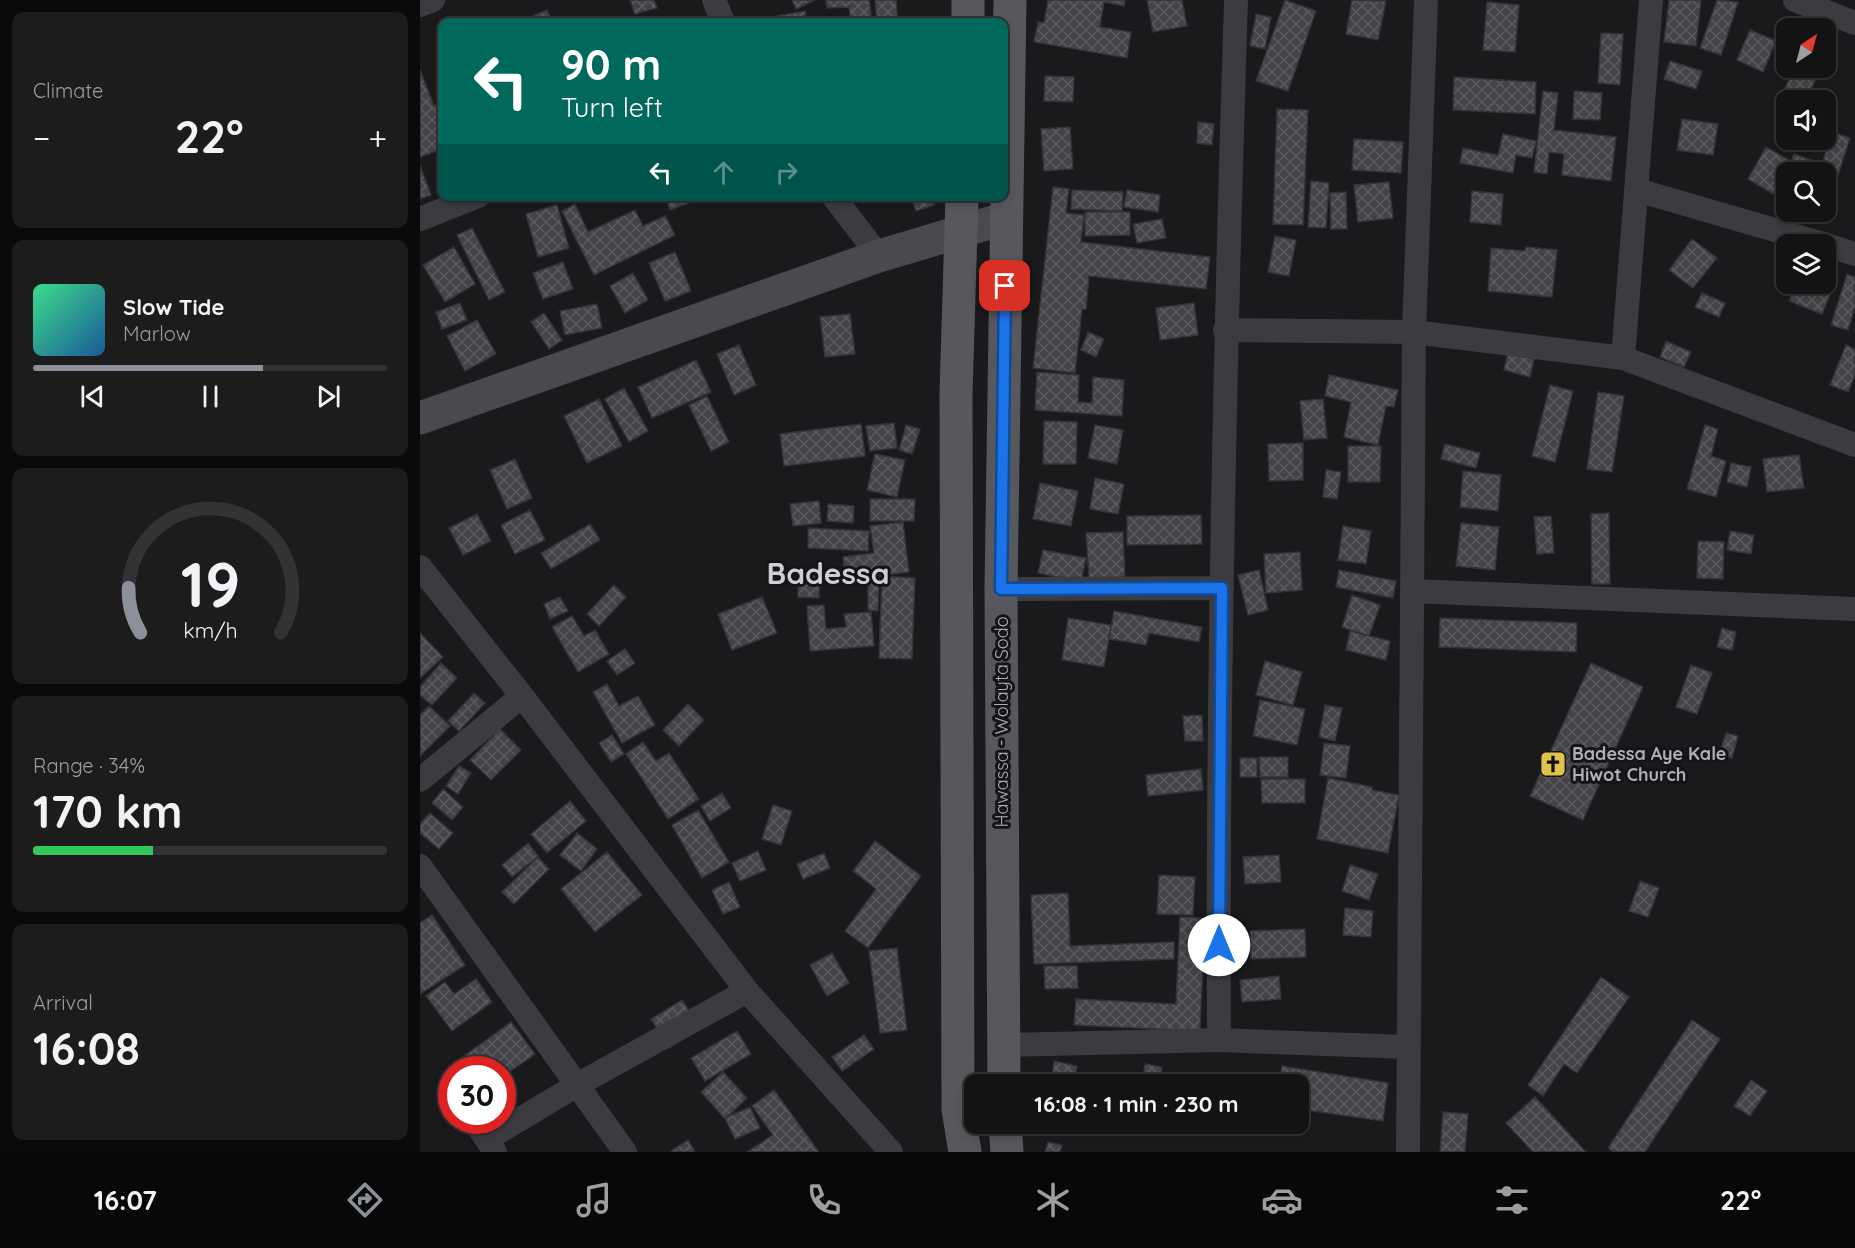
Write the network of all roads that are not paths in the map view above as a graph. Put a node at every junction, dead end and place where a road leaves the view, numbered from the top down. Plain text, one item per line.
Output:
1 (433, 0) edge
2 (714, 0) edge
3 (968, 0) edge
4 (1010, 0) edge
5 (1236, 0) edge
6 (1426, 0) edge
7 (1651, 0) edge
8 (1795, 0) edge
9 (420, 5) edge
10 (721, 18) edge
11 (968, 18) edge
12 (1855, 23) edge
13 (1008, 109) edge
14 (1637, 190) junction
15 (465, 201) edge
16 (837, 201) edge
17 (962, 201) edge
18 (1006, 201) edge
19 (1006, 218) junction
20 (420, 219) edge
21 (961, 232) junction
22 (1787, 234) edge
23 (1836, 248) edge
24 (1855, 254) edge
25 (879, 256) junction
26 (1225, 330) junction
27 (1414, 332) junction
28 (1623, 358) junction
29 (420, 418) edge
30 (1855, 446) edge
31 (420, 567) edge
32 (1222, 588) junction
33 (1001, 589) junction
34 (1412, 591) junction
35 (1855, 609) edge
36 (522, 696) junction
37 (420, 780) edge
38 (420, 866) edge
39 (747, 991) junction
40 (1219, 1040) junction
41 (1003, 1045) junction
42 (1408, 1047) junction
43 (1004, 1074) edge
44 (577, 1085) junction
45 (1006, 1134) edge
46 (486, 1138) edge
47 (625, 1152) edge
48 (891, 1152) edge
49 (965, 1152) edge
50 (1007, 1152) edge
51 (1408, 1152) edge

1 - 9 street
2 - 10 street
3 - 11 main road
4 - 13 main road, Hawassa - Wolayta Sodo
5 - 26 street
6 - 27 street
7 - 14 street
8 - 12 street
14 - 22 street
14 - 28 street
15 - 20 street
16 - 25 street
17 - 21 main road
18 - 19 main road, Hawassa - Wolayta Sodo
19 - 21 street
19 - 33 main road, Hawassa - Wolayta Sodo
21 - 25 street
21 - 49 main road
23 - 24 street
25 - 29 street
26 - 27 street
26 - 32 street
27 - 28 street
27 - 34 street
28 - 30 street
31 - 36 street
32 - 33 street
32 - 40 street
33 - 41 main road, Hawassa - Wolayta Sodo
34 - 35 street
34 - 42 street
36 - 37 street
36 - 39 street
38 - 44 street
39 - 44 street
39 - 48 street
40 - 41 street
40 - 42 street
41 - 43 main road, Hawassa - Wolayta Sodo
42 - 51 street
44 - 46 street
44 - 47 street
45 - 50 main road

